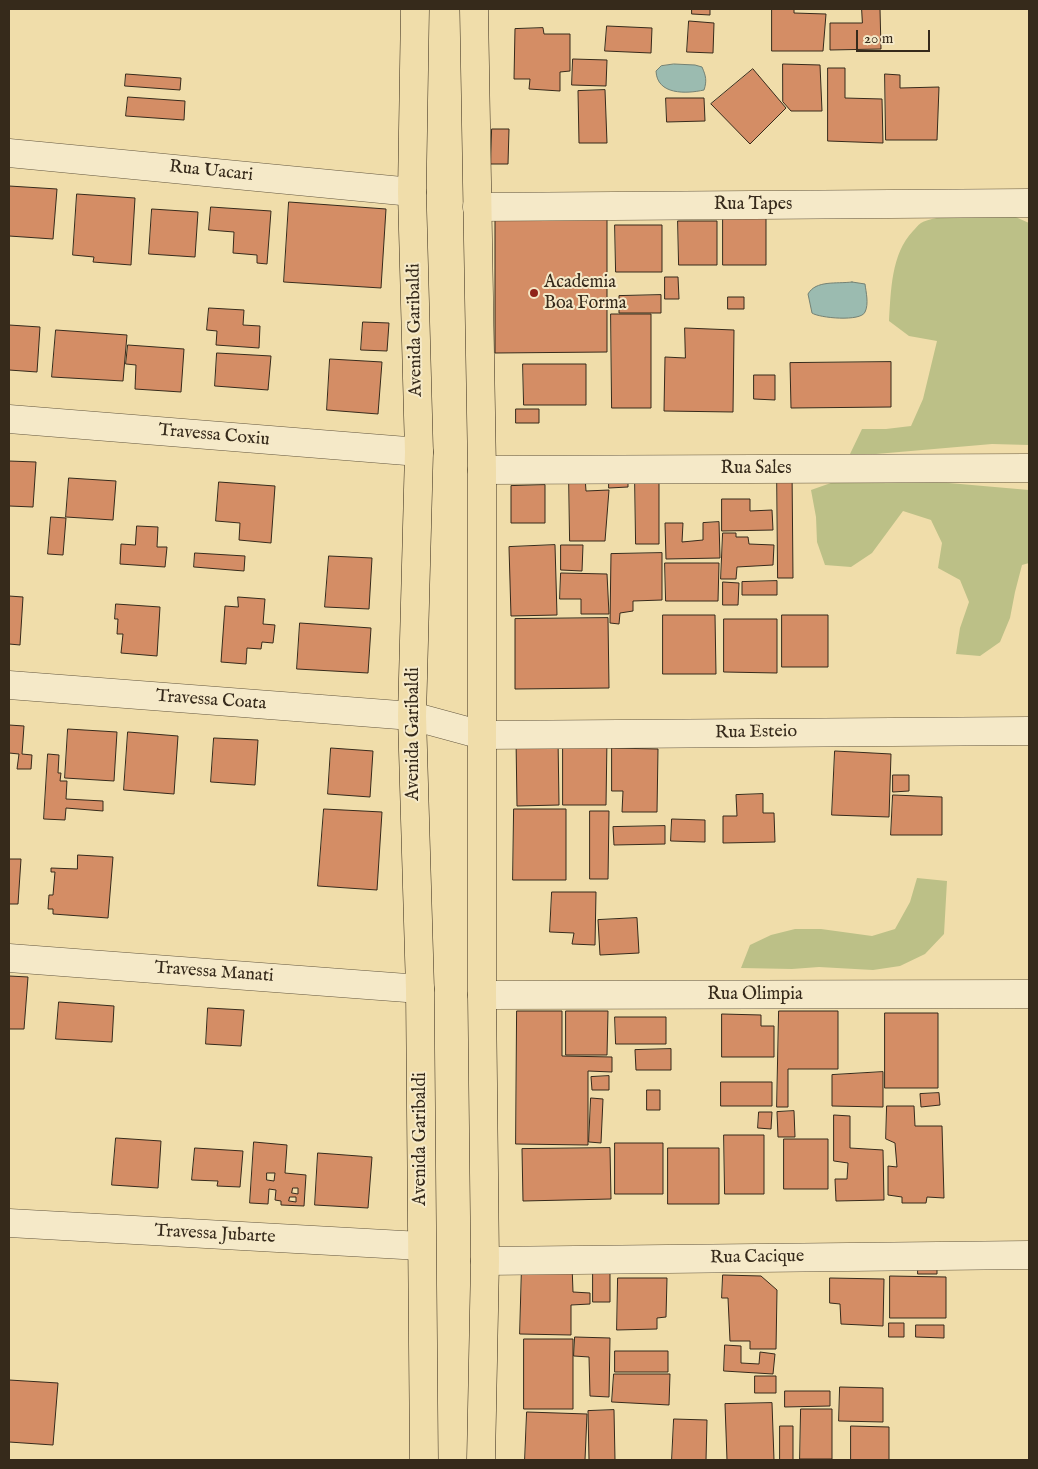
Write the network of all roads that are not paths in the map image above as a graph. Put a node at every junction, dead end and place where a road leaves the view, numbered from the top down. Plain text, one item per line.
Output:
1 (415, 9) edge
2 (474, 9) edge
3 (9, 153) edge
4 (412, 192) junction
5 (1029, 203) edge
6 (477, 207) junction
7 (9, 419) edge
8 (419, 452) junction
9 (1029, 468) edge
10 (482, 470) junction
11 (9, 685) edge
12 (412, 716) junction
13 (1029, 731) edge
14 (482, 736) junction
15 (9, 958) edge
16 (420, 989) junction
17 (1029, 994) edge
18 (482, 995) junction
19 (9, 1223) edge
20 (422, 1246) junction
21 (1029, 1255) edge
22 (485, 1261) junction
23 (424, 1460) edge
24 (481, 1460) edge

1 - 4 main road, Avenida Garibaldi
2 - 6 main road
3 - 4 street, Rua Uacari
4 - 8 main road, Avenida Garibaldi
5 - 6 street, Rua Tapes
6 - 10 main road
7 - 8 street, Travessa Coxiu
8 - 12 main road, Avenida Garibaldi
9 - 10 street, Rua Sales
10 - 14 main road
11 - 12 street, Travessa Coata
12 - 14 street, Travessa Coata
12 - 16 main road, Avenida Garibaldi
13 - 14 street, Rua Esteio
14 - 18 main road
15 - 16 street, Travessa Manati
16 - 20 main road, Avenida Garibaldi
17 - 18 street, Rua Olimpia
18 - 22 main road
19 - 20 street, Travessa Jubarte
20 - 23 main road, Avenida Garibaldi
21 - 22 street, Rua Cacique
22 - 24 main road

